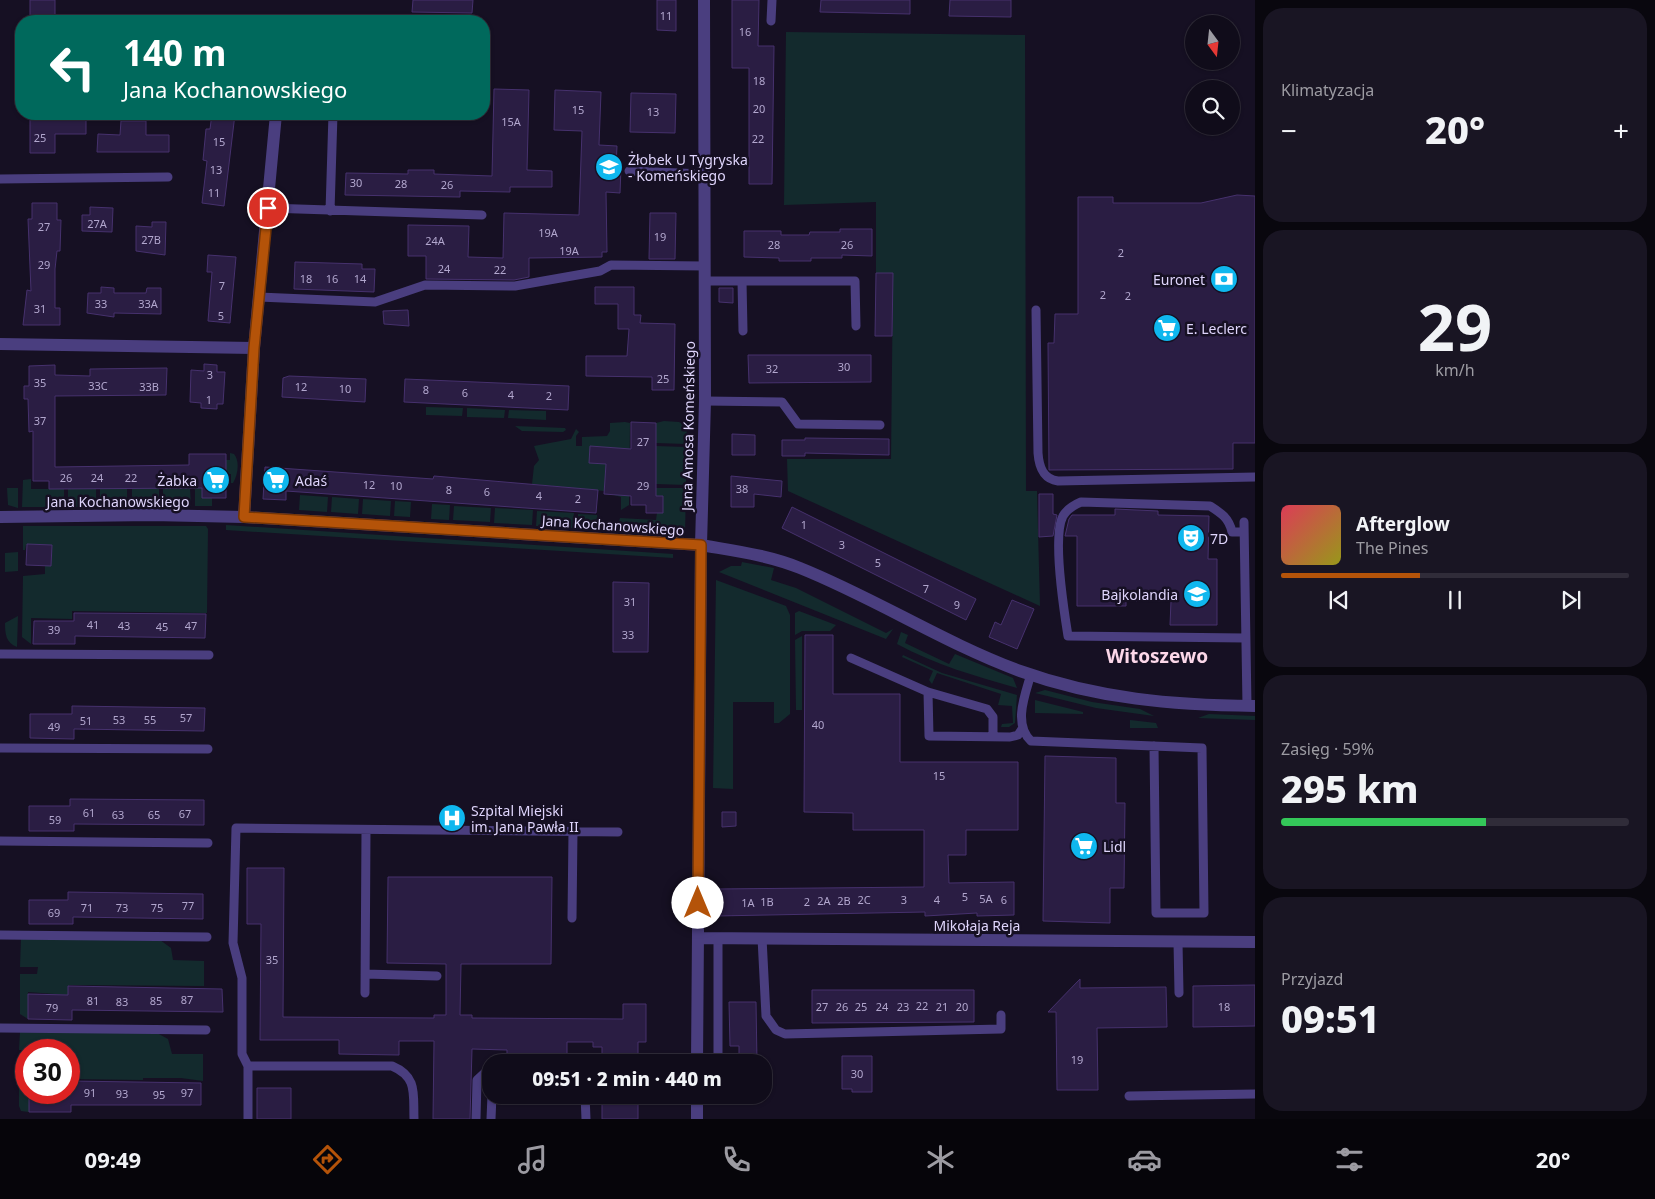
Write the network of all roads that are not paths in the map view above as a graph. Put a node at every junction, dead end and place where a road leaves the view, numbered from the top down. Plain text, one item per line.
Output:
1 (704, 0) edge
2 (772, 0) edge
3 (771, 21) dead end
4 (275, 120) edge
5 (333, 120) edge
6 (629, 171) dead end
7 (704, 174) junction
8 (168, 177) dead end
9 (0, 178) edge
10 (268, 208) junction
11 (330, 211) junction
12 (482, 215) dead end
13 (705, 266) junction
14 (705, 281) junction
15 (742, 281) junction
16 (260, 297) junction
17 (1036, 310) dead end
18 (856, 326) dead end
19 (743, 331) dead end
20 (0, 344) edge
21 (254, 348) junction
22 (705, 401) junction
23 (880, 425) dead end
24 (1255, 477) edge
25 (0, 517) edge
26 (244, 517) junction
27 (1244, 522) dead end
28 (1244, 532) junction
29 (701, 545) junction
30 (1245, 638) junction
31 (0, 654) edge
32 (209, 655) dead end
33 (851, 658) dead end
34 (1031, 674) junction
35 (928, 692) junction
36 (1251, 706) edge
37 (1022, 729) junction
38 (993, 737) junction
39 (1154, 746) junction
40 (0, 748) edge
41 (208, 749) dead end
42 (366, 830) junction
43 (573, 831) junction
44 (618, 832) dead end
45 (0, 841) edge
46 (208, 843) dead end
47 (572, 918) dead end
48 (0, 935) edge
49 (207, 938) dead end
50 (698, 938) junction
51 (718, 938) junction
52 (762, 938) junction
53 (1178, 942) junction
54 (1255, 942) edge
55 (365, 974) junction
56 (437, 976) dead end
57 (365, 994) dead end
58 (1179, 994) dead end
59 (1001, 1015) dead end
60 (0, 1028) edge
61 (206, 1030) dead end
62 (697, 1054) edge
63 (718, 1054) edge
64 (248, 1066) junction
65 (482, 1075) edge
66 (1255, 1094) edge
67 (1129, 1096) dead end
68 (492, 1104) edge
69 (585, 1104) edge
70 (697, 1104) edge
71 (248, 1119) edge
72 (414, 1119) edge
73 (476, 1119) edge
74 (491, 1119) edge
75 (586, 1119) edge
76 (697, 1119) edge

1 - 7 street, Jana Amosa Komeńskiego
2 - 3 lane
4 - 10 street
5 - 11 lane
6 - 7 lane
7 - 13 street, Jana Amosa Komeńskiego
8 - 9 lane
10 - 11 lane
10 - 16 street
11 - 12 lane
13 - 14 street, Jana Amosa Komeńskiego
13 - 16 lane
14 - 15 lane
14 - 22 street, Jana Amosa Komeńskiego
15 - 18 lane
15 - 19 lane
16 - 21 street
17 - 24 lane
20 - 21 street
21 - 26 street
22 - 23 lane
22 - 29 street, Jana Amosa Komeńskiego
25 - 26 street, Jana Kochanowskiego
26 - 29 street, Jana Kochanowskiego
27 - 28 lane
28 - 30 lane
28 - 30 lane
29 - 34 street, Jana Kochanowskiego
29 - 50 street, Jana Amosa Komeńskiego
30 - 36 lane
31 - 32 lane
33 - 35 lane
34 - 36 street, Jana Kochanowskiego
34 - 37 lane
35 - 38 lane
35 - 38 lane
37 - 38 lane
37 - 39 lane
39 - 39 lane
40 - 41 lane
42 - 43 lane
42 - 55 lane
42 - 64 lane
43 - 44 lane
43 - 47 lane
45 - 46 lane
48 - 49 lane
50 - 51 street, Mikołaja Reja
50 - 62 street, Jana Amosa Komeńskiego
51 - 52 street, Mikołaja Reja
51 - 63 lane
52 - 53 street, Mikołaja Reja
52 - 59 lane
53 - 54 street, Mikołaja Reja
53 - 58 lane
55 - 56 lane
55 - 57 lane
60 - 61 lane
64 - 71 lane
64 - 72 lane
65 - 73 lane
66 - 67 lane
68 - 74 lane
69 - 75 lane
70 - 76 street

